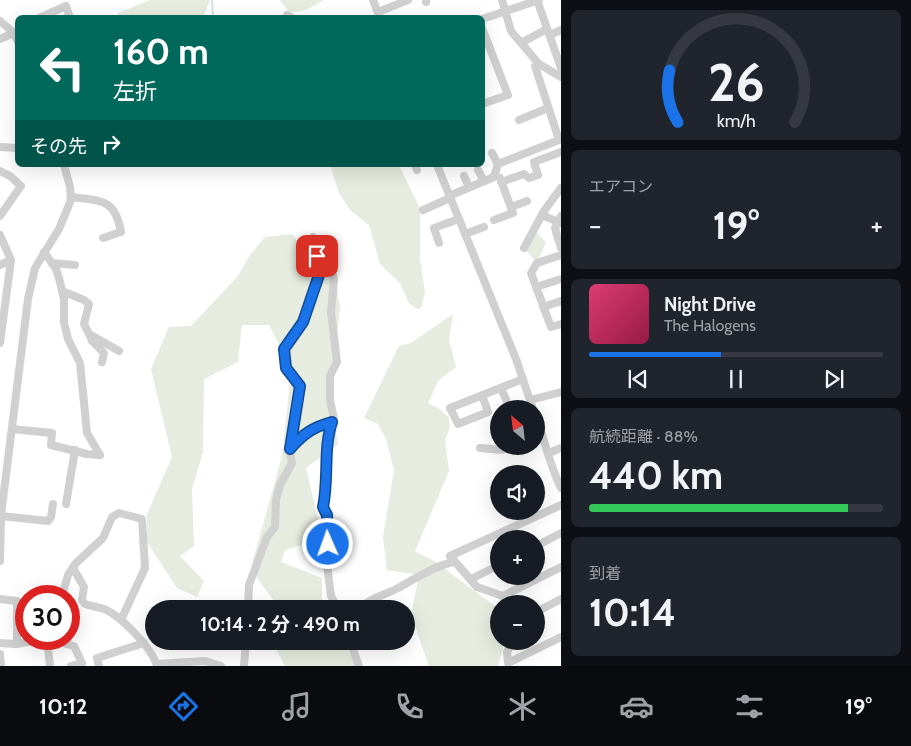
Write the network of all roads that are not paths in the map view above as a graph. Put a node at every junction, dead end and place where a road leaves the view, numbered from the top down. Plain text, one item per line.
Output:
1 (373, 0) edge
2 (408, 0) edge
3 (502, 0) edge
4 (538, 0) edge
5 (504, 12) junction
6 (46, 15) edge
7 (69, 15) edge
8 (379, 15) edge
9 (485, 18) edge
10 (0, 21) edge
11 (561, 30) edge
12 (15, 31) edge
13 (15, 32) edge
14 (548, 32) junction
15 (485, 36) edge
16 (0, 39) edge
17 (521, 43) junction
18 (539, 64) junction
19 (561, 68) edge
20 (561, 77) edge
21 (485, 103) edge
22 (548, 108) junction
23 (519, 120) dead end
24 (560, 142) edge
25 (0, 147) edge
26 (15, 148) edge
27 (561, 152) edge
28 (492, 153) dead end
29 (65, 167) edge
30 (439, 167) edge
31 (497, 167) junction
32 (478, 170) dead end
33 (0, 171) edge
34 (464, 176) dead end
35 (484, 181) junction
36 (501, 182) junction
37 (469, 187) junction
38 (561, 188) edge
39 (71, 197) junction
40 (450, 197) junction
41 (527, 201) dead end
42 (511, 207) junction
43 (424, 210) dead end
44 (542, 215) junction
45 (0, 216) edge
46 (459, 219) junction
47 (494, 220) dead end
48 (560, 221) edge
49 (484, 226) dead end
50 (465, 234) junction
51 (0, 235) edge
52 (313, 237) dead end
53 (103, 238) dead end
54 (439, 243) dead end
55 (561, 245) edge
56 (524, 248) dead end
57 (44, 252) junction
58 (561, 255) edge
59 (317, 256) dead end
60 (11, 260) junction
61 (52, 262) junction
62 (0, 265) edge
63 (75, 265) dead end
64 (561, 279) edge
65 (536, 287) junction
66 (62, 291) junction
67 (3, 299) edge
68 (561, 301) edge
69 (543, 307) junction
70 (561, 324) edge
71 (89, 334) junction
72 (0, 338) edge
73 (119, 351) dead end
74 (102, 362) dead end
75 (523, 379) junction
76 (501, 388) junction
77 (561, 392) edge
78 (482, 395) junction
79 (506, 400) edge
80 (530, 400) joint
81 (332, 422) junction
82 (12, 430) junction
83 (545, 445) edge
84 (490, 447) edge
85 (480, 448) dead end
86 (561, 448) edge
87 (290, 449) junction
88 (75, 450) junction
89 (549, 453) junction
90 (561, 488) edge
91 (53, 504) dead end
92 (66, 504) dead end
93 (561, 504) edge
94 (1, 516) edge
95 (561, 533) edge
96 (545, 541) edge
97 (0, 561) edge
98 (453, 562) junction
99 (561, 567) edge
100 (73, 568) junction
101 (490, 570) edge
102 (471, 579) junction
103 (66, 585) edge
104 (500, 595) edge
105 (505, 595) edge
106 (561, 599) edge
107 (0, 600) edge
108 (248, 600) edge
109 (333, 600) edge
110 (368, 600) edge
111 (15, 601) edge
112 (545, 607) edge
113 (121, 620) junction
114 (561, 637) edge
115 (0, 643) edge
116 (144, 643) junction
117 (15, 644) edge
118 (48, 650) edge
119 (76, 650) edge
120 (245, 650) edge
121 (353, 650) edge
122 (508, 650) edge
123 (0, 654) edge
124 (508, 664) edge
125 (157, 665) edge
126 (1, 666) edge
127 (50, 666) edge
128 (71, 666) edge
129 (99, 666) edge
130 (221, 666) edge
131 (244, 666) edge
132 (359, 666) edge

1 - 8 street
2 - 8 street
3 - 5 street
4 - 5 street
4 - 14 street
5 - 9 street
5 - 17 street
6 - 7 street
10 - 12 street
11 - 14 street
13 - 16 street
14 - 17 street
14 - 19 street
15 - 21 street
17 - 18 street
18 - 20 street
18 - 22 street
22 - 23 street
22 - 24 street
24 - 31 street
25 - 26 street
27 - 36 street
28 - 31 street
29 - 39 street
30 - 40 street
31 - 35 street
31 - 36 street
32 - 35 street
33 - 45 street
34 - 37 street
35 - 37 street
36 - 42 street
37 - 40 street
38 - 44 street
39 - 53 street
39 - 57 street
40 - 43 street
40 - 46 street
41 - 42 street
42 - 47 street
44 - 48 street
44 - 56 street
46 - 50 street
46 - 54 street
48 - 55 street
49 - 50 street
50 - 75 street
51 - 60 street
52 - 81 street
57 - 61 street
57 - 82 street
58 - 65 street
59 - 87 street
60 - 62 street
60 - 67 street
61 - 63 street
61 - 66 street
64 - 65 street
65 - 69 street
66 - 71 street
66 - 88 street
67 - 72 street
68 - 69 street
69 - 70 street
71 - 73 street
71 - 74 street
75 - 76 street
75 - 80 street
76 - 78 street
76 - 79 street
77 - 80 street
78 - 78 street
81 - 87 street
81 - 109 street
82 - 88 street
82 - 94 street
83 - 89 street
84 - 85 street
86 - 89 street
87 - 108 street
88 - 92 street
89 - 90 street
91 - 94 street
93 - 98 street
94 - 97 street
95 - 96 street
98 - 102 street
98 - 110 street
99 - 105 street
100 - 103 street
100 - 113 street
100 - 113 street
101 - 102 street
102 - 104 street
106 - 112 street
107 - 111 street
113 - 116 street
114 - 124 street
115 - 117 street
116 - 125 street
116 - 129 street
118 - 127 street
119 - 128 street
120 - 131 street
121 - 132 street
122 - 124 street
123 - 126 street
125 - 130 street

